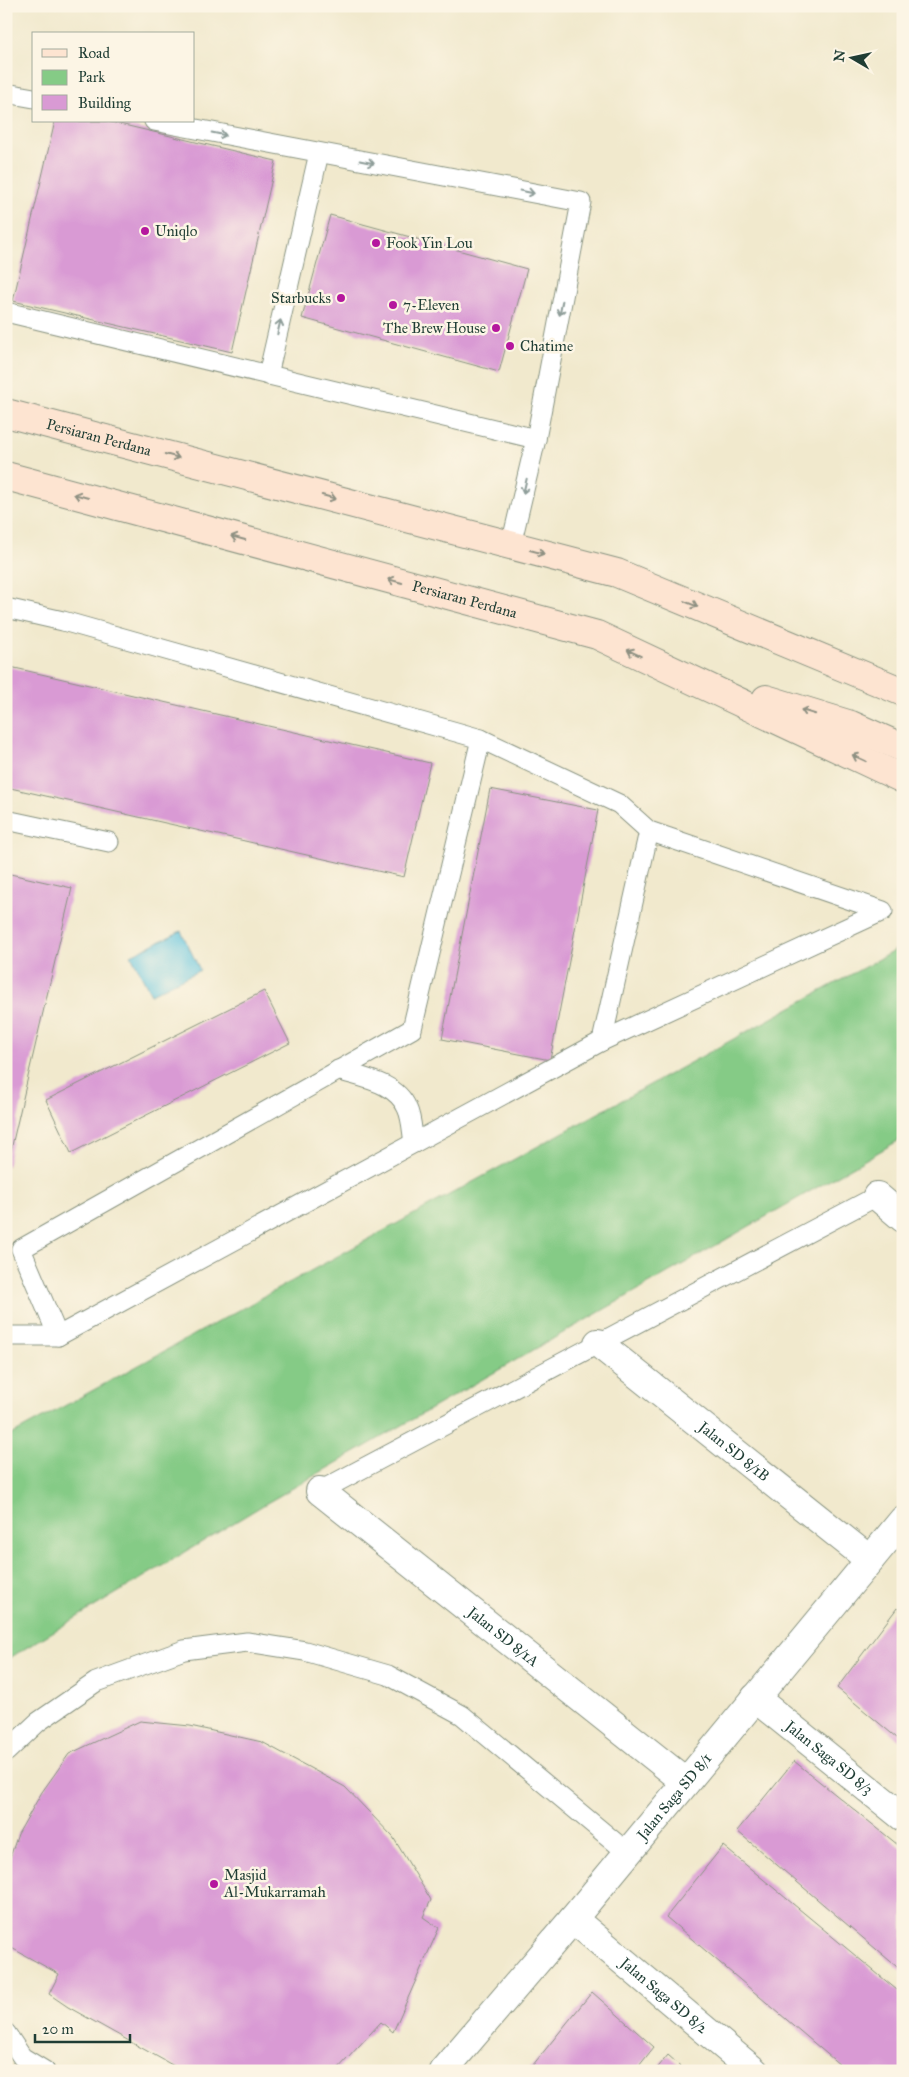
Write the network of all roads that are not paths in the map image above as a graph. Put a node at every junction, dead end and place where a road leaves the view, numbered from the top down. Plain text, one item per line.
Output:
1 (6, 93) edge
2 (32, 98) edge
3 (159, 122) edge
4 (319, 153) junction
5 (6, 312) edge
6 (268, 375) junction
7 (6, 412) edge
8 (536, 439) junction
9 (12, 480) edge
10 (511, 545) junction
11 (6, 608) edge
12 (678, 673) junction
13 (895, 682) edge
14 (481, 739) junction
15 (903, 748) edge
16 (903, 779) edge
17 (6, 820) edge
18 (649, 831) junction
19 (110, 842) dead end
20 (602, 1041) junction
21 (338, 1070) junction
22 (414, 1143) junction
23 (877, 1196) joint
24 (903, 1218) edge
25 (6, 1336) edge
26 (58, 1336) junction
27 (598, 1343) junction
28 (320, 1491) joint
29 (903, 1520) edge
30 (870, 1560) junction
31 (755, 1698) junction
32 (6, 1752) edge
33 (686, 1782) junction
34 (903, 1818) edge
35 (628, 1853) junction
36 (573, 1919) junction
37 (6, 2033) edge
38 (45, 2071) edge
39 (443, 2071) edge
40 (754, 2071) edge

1 - 2 lane
3 -> 4 lane
6 -> 4 lane
4 -> 8 lane
5 - 6 lane
6 - 8 lane
7 -> 10 main road, Persiaran Perdana
8 -> 10 lane
12 -> 9 main road, Persiaran Perdana
10 -> 13 main road, Persiaran Perdana
11 - 14 lane
15 -> 12 main road
16 -> 12 main road, Persiaran Perdana
14 - 18 lane
14 - 21 lane
17 - 19 lane
18 - 20 lane
18 - 20 lane
20 - 22 lane
21 - 22 lane
21 - 26 lane
22 - 26 lane
23 - 24 street
23 - 27 lane
25 - 26 lane
27 - 28 lane
27 - 30 street, Jalan SD 8/1B
28 - 33 street, Jalan SD 8/1A
29 - 30 street, Jalan Saga SD 8/1
30 - 31 street, Jalan Saga SD 8/1
31 - 33 street, Jalan Saga SD 8/1
31 - 34 street, Jalan Saga SD 8/3
32 - 35 lane
33 - 35 street, Jalan Saga SD 8/1
35 - 36 street, Jalan Saga SD 8/1
36 - 39 street, Jalan Saga SD 8/1
36 - 40 street, Jalan Saga SD 8/2
37 - 38 lane

